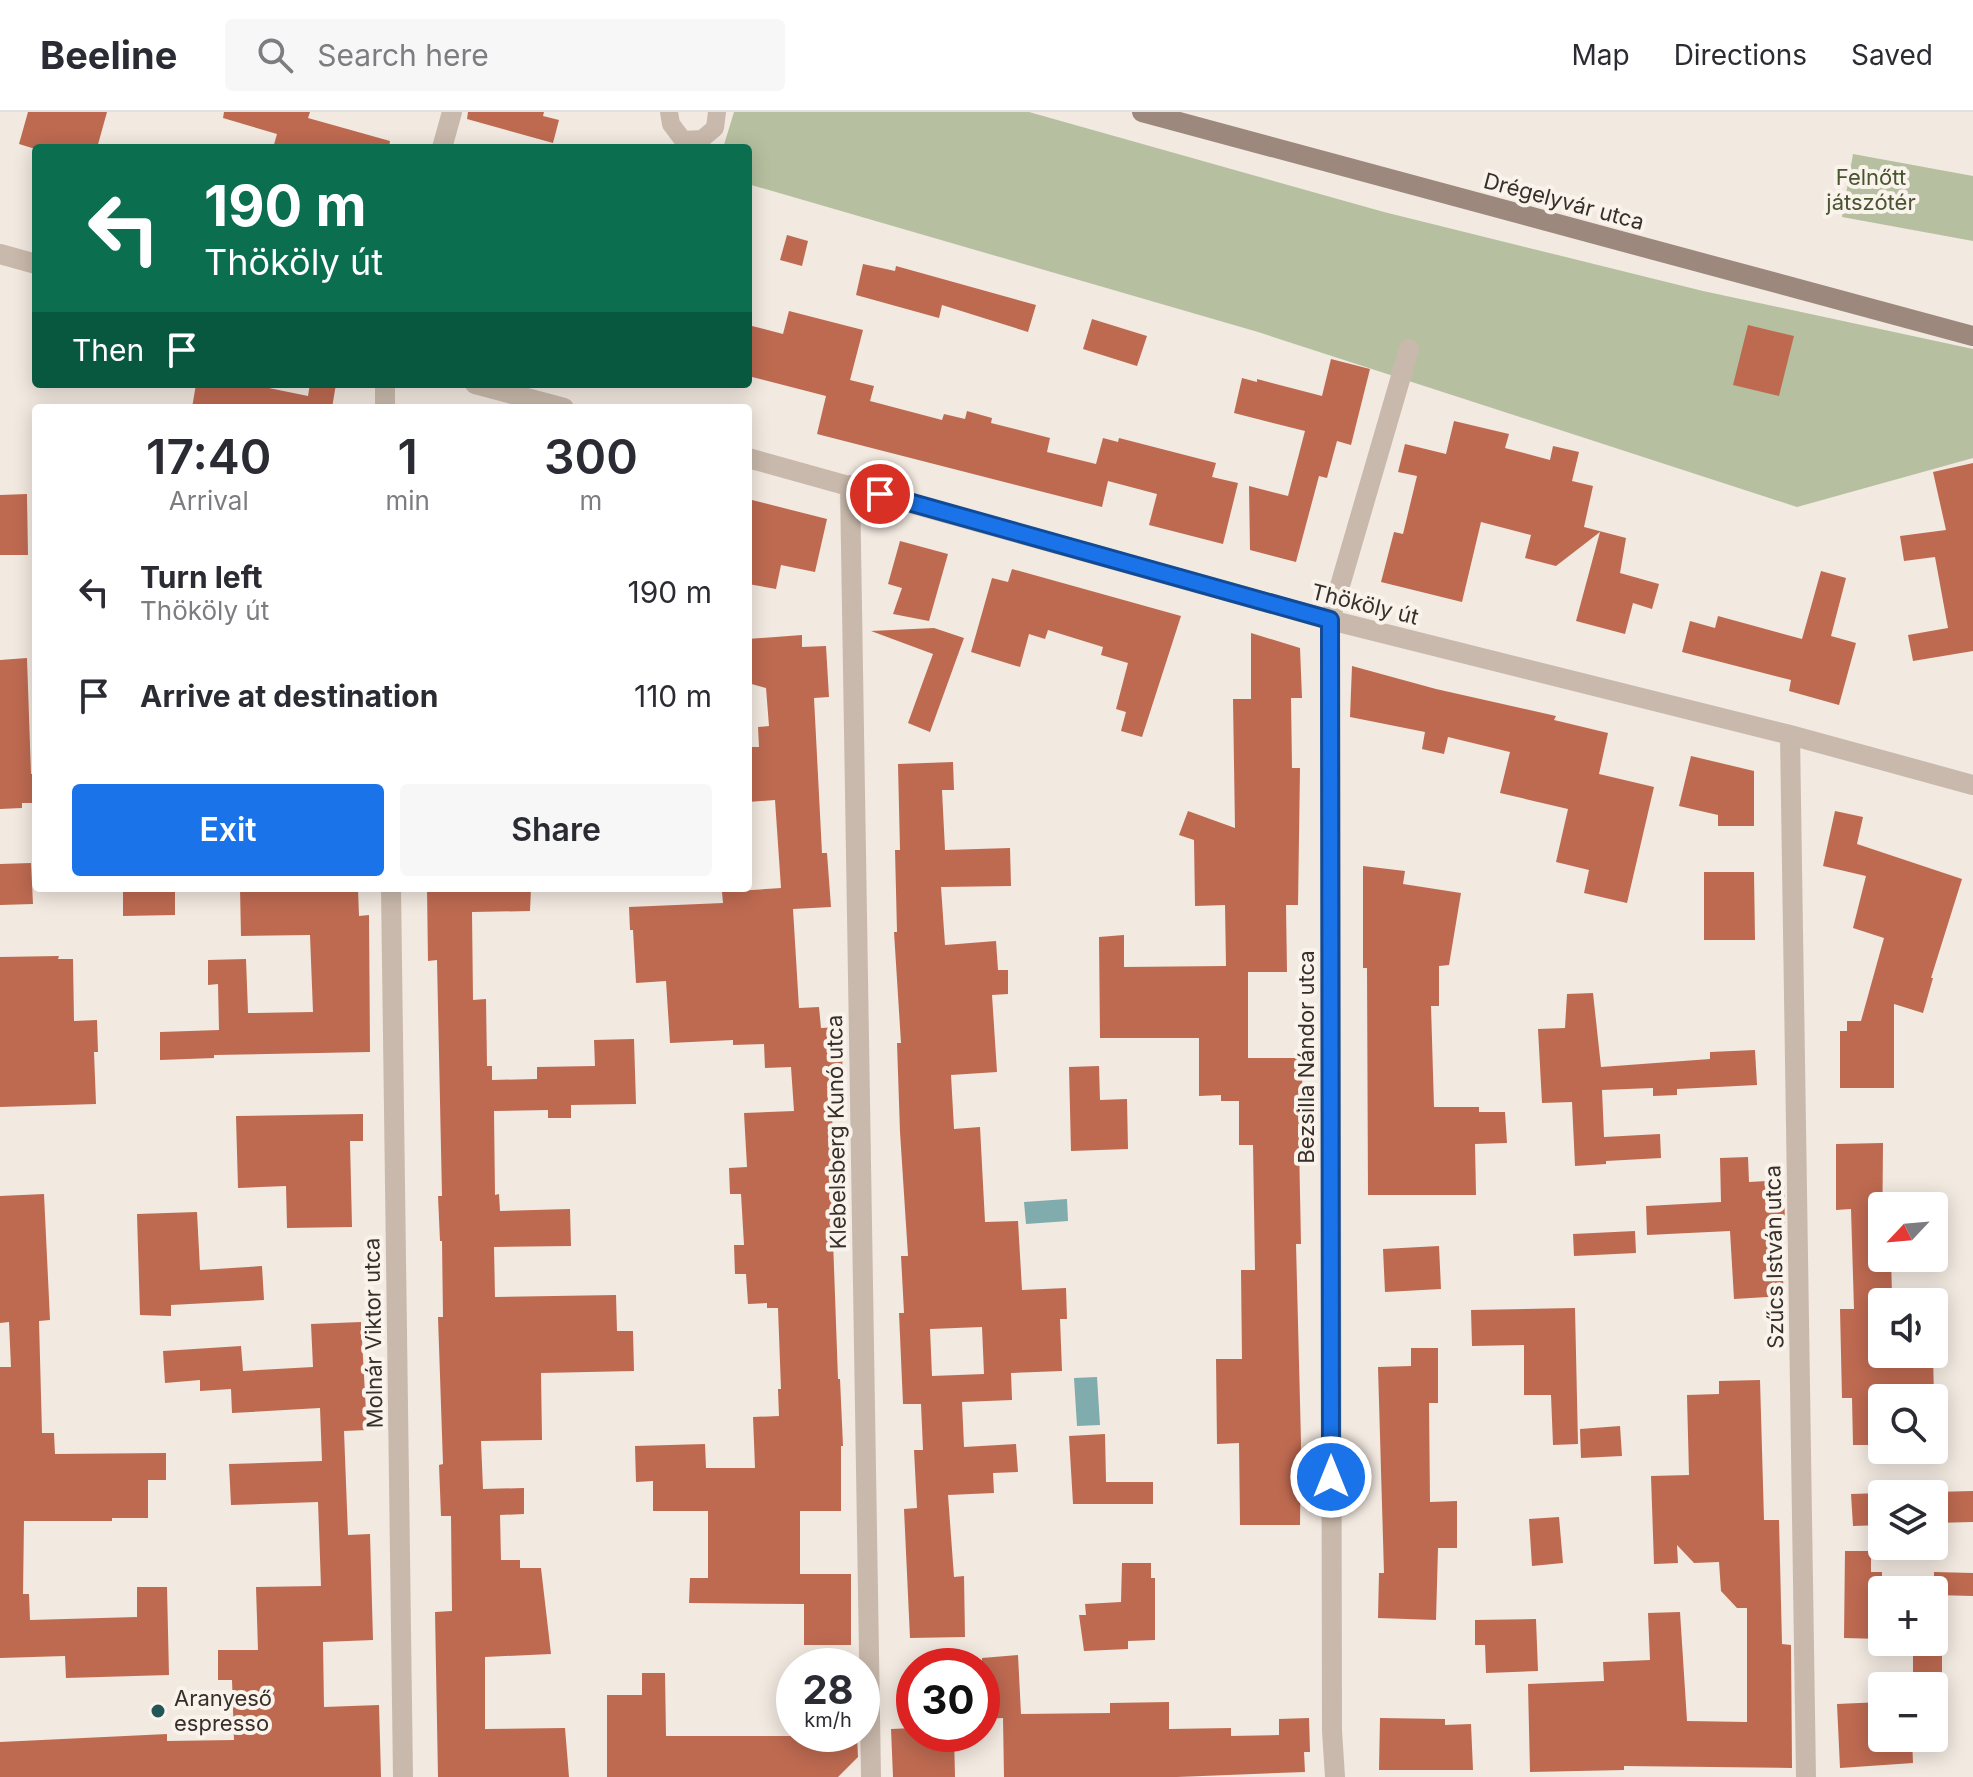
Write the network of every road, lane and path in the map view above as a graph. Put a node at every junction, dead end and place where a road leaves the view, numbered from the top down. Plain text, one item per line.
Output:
1 (452, 112) edge
2 (669, 112) edge
3 (717, 112) edge
4 (1142, 112) edge
5 (443, 144) edge
6 (684, 144) edge
7 (0, 254) edge
8 (32, 263) edge
9 (1973, 336) edge
10 (1409, 349) dead end
11 (490, 388) edge
12 (549, 404) edge
13 (752, 459) edge
14 (850, 485) junction
15 (1330, 620) junction
16 (1790, 735) junction
17 (1973, 785) edge
18 (391, 892) edge
19 (403, 1777) edge
20 (871, 1777) edge
21 (1335, 1777) edge
22 (1806, 1777) edge

1 - 5 street
2 - 6 lane
3 - 6 lane
4 - 9 main road, Drégelyvár utca
7 - 8 street
10 - 15 street, Bezsilla Nándor utca
11 - 12 street
13 - 14 street, Thököly út
14 - 15 street, Thököly út
14 - 20 street, Klebelsberg Kunó utca
15 - 16 street, Thököly út
15 - 21 street, Bezsilla Nándor utca
16 - 17 street, Thököly út
16 - 22 street, Szűcs István utca
18 - 19 street, Molnár Viktor utca

